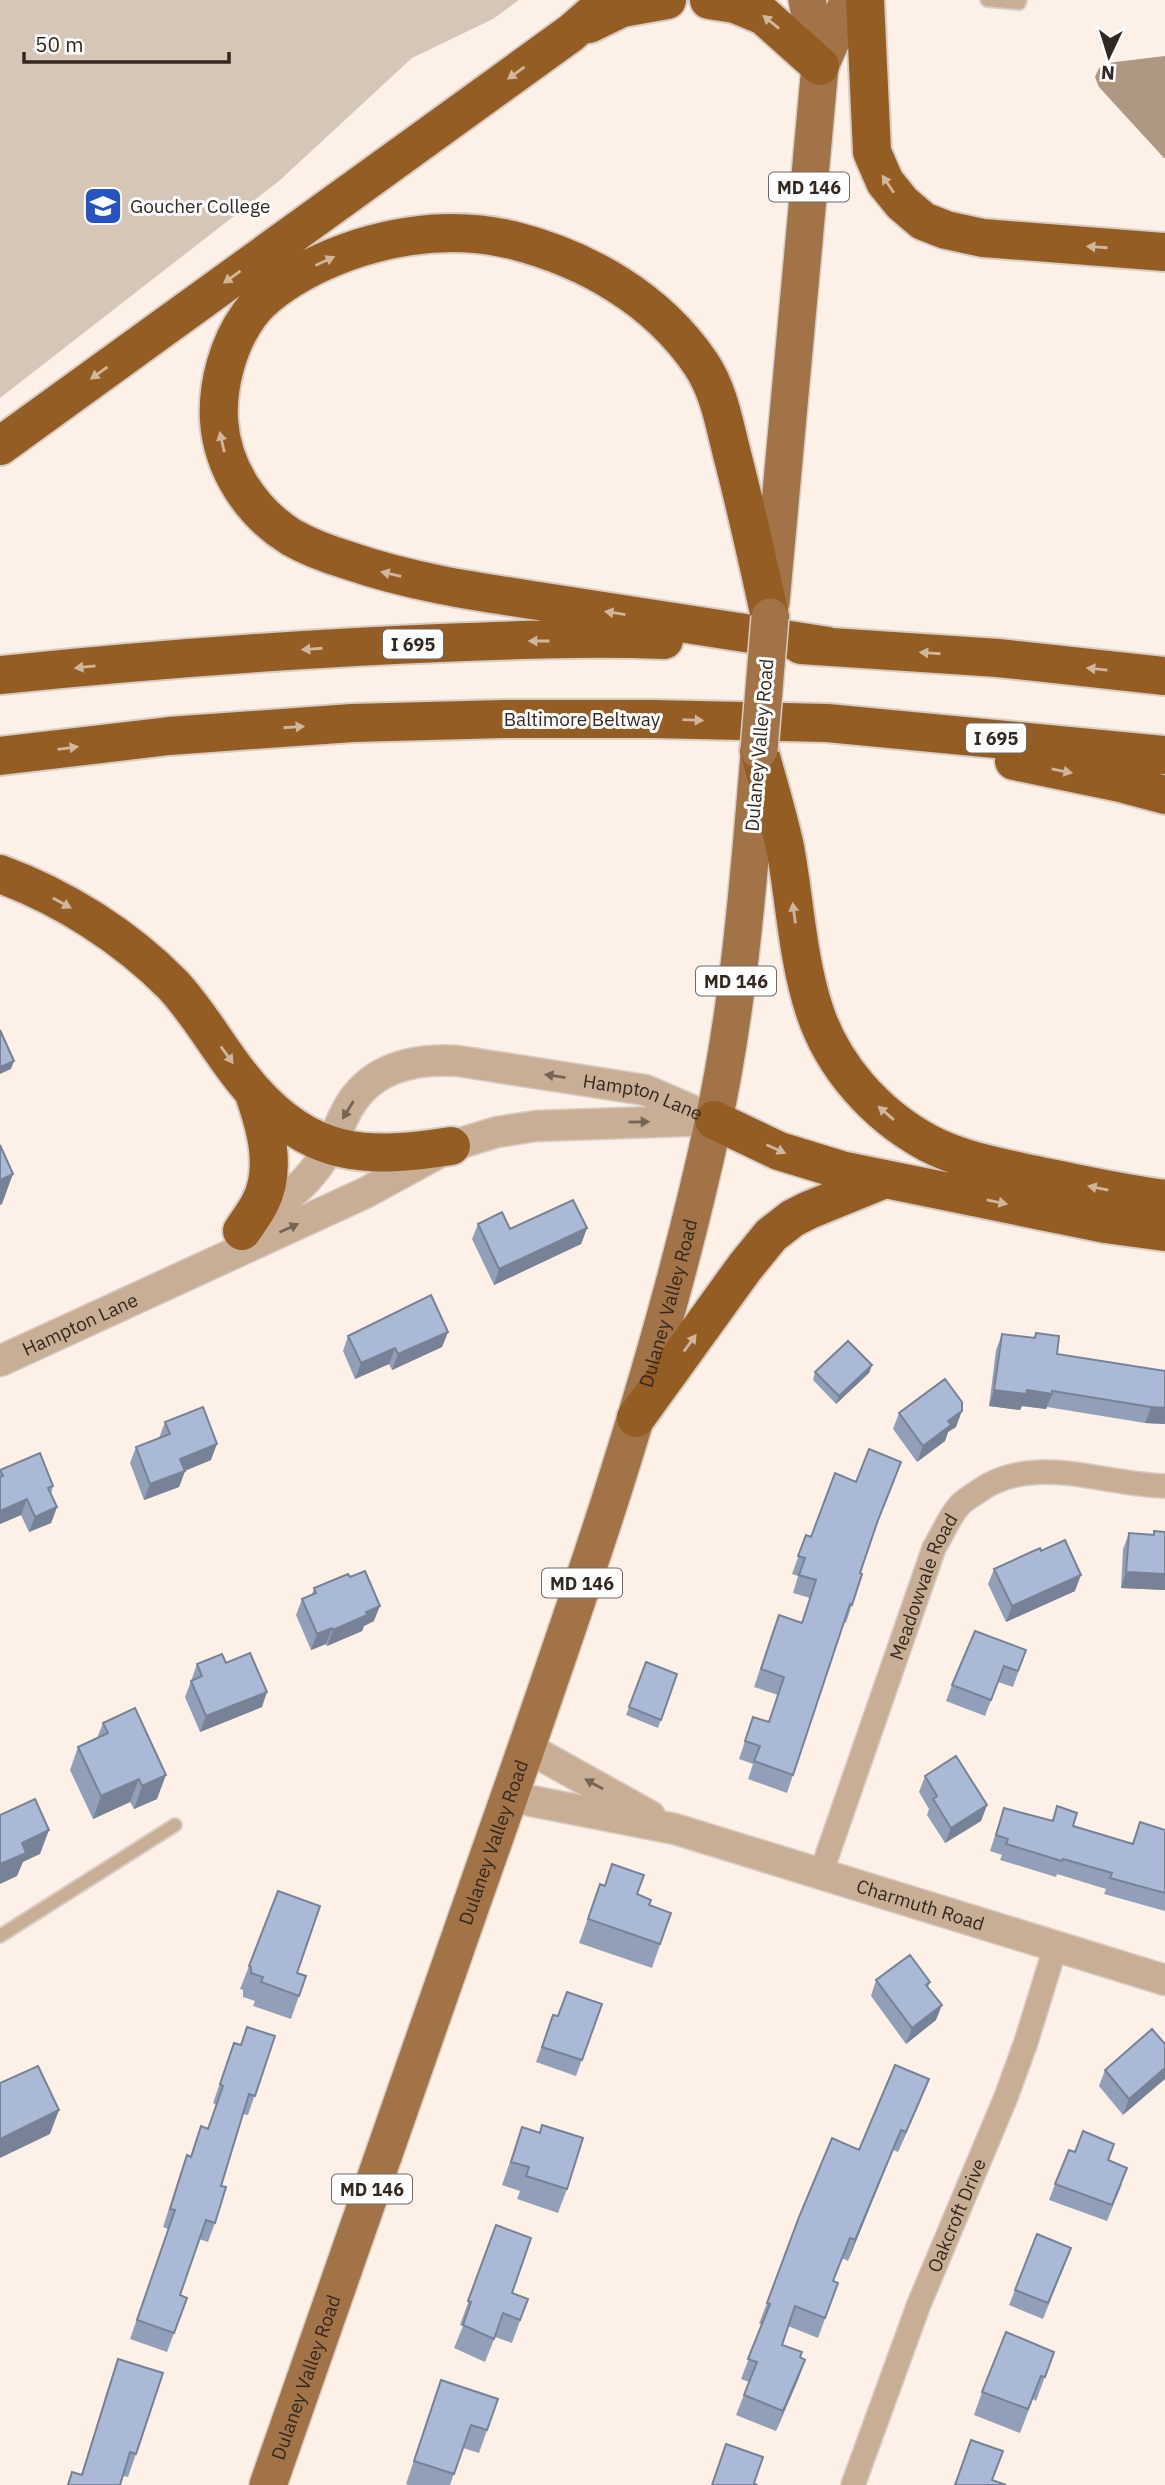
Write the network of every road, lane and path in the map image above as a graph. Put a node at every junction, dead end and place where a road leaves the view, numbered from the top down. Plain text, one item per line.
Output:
1 (609, 0) edge
2 (667, 0) edge
3 (709, 0) edge
4 (807, 0) edge
5 (849, 0) edge
6 (865, 0) edge
7 (987, 0) edge
8 (1020, 0) edge
9 (571, 33) junction
10 (820, 66) junction
11 (1165, 252) edge
12 (0, 446) edge
13 (762, 512) junction
14 (770, 617) joint
15 (828, 646) junction
16 (0, 676) edge
17 (1165, 676) edge
18 (827, 723) junction
19 (759, 750) joint
20 (1165, 755) edge
21 (0, 756) edge
22 (1165, 795) edge
23 (768, 845) junction
24 (0, 874) edge
25 (253, 1091) junction
26 (715, 1120) junction
27 (331, 1146) junction
28 (451, 1146) junction
29 (885, 1179) junction
30 (1165, 1199) edge
31 (242, 1231) junction
32 (1165, 1232) edge
33 (160, 1286) junction
34 (0, 1361) edge
35 (636, 1418) junction
36 (1165, 1486) edge
37 (528, 1748) junction
38 (511, 1797) junction
39 (175, 1825) dead end
40 (675, 1829) junction
41 (821, 1872) junction
42 (0, 1936) edge
43 (1056, 1945) junction
44 (1165, 1980) edge
45 (268, 2485) edge
46 (853, 2485) edge

1 - 9 highway
2 - 9 highway
10 -> 3 highway
4 - 10 main road, MD 146
5 - 10 main road, MD 146
11 -> 6 highway
7 - 8 lane
9 -> 12 highway
10 - 13 main road, MD 146
13 - 14 highway
15 -> 13 highway
14 - 19 main road, Dulaney Valley Road, bridge
15 -> 16 highway, I 695
17 -> 15 highway, I 695
18 - 20 highway, Baltimore Beltway / I 695
21 -> 18 highway, Baltimore Beltway / I 695
18 -> 22 highway
19 - 23 highway
23 - 26 main road, Dulaney Valley Road / MD 146
30 -> 23 highway
24 -> 25 highway
25 - 27 highway
25 - 31 highway
26 -> 27 street, Hampton Lane
28 -> 26 street, Hampton Lane
26 -> 29 highway
26 - 35 main road, Dulaney Valley Road / MD 146
27 - 28 highway
27 - 31 street, Hampton Lane
33 -> 28 street, Hampton Lane
29 -> 32 highway
35 -> 29 highway
31 - 33 street, Hampton Lane
33 - 34 street, Hampton Lane
35 - 37 main road, Dulaney Valley Road / MD 146
36 - 41 street, Meadowvale Road
37 - 38 main road, Dulaney Valley Road / MD 146
40 -> 37 street, Charmuth Road
38 - 40 street, Charmuth Road
38 - 45 main road, Dulaney Valley Road / MD 146
39 - 42 lane
40 - 41 street, Charmuth Road
41 - 43 street, Charmuth Road
43 - 44 street, Charmuth Road
43 - 46 street, Oakcroft Drive

